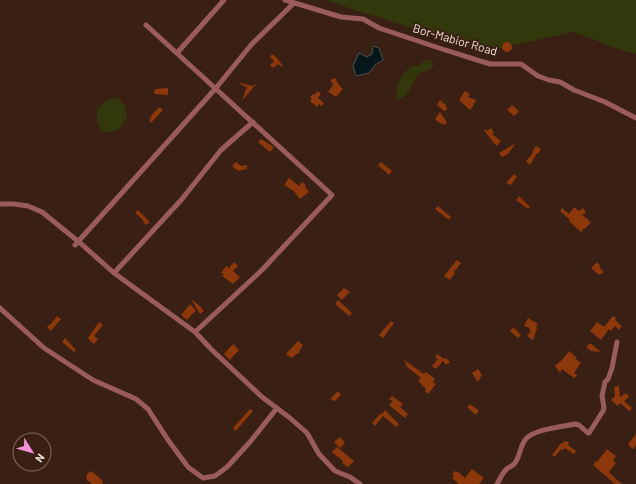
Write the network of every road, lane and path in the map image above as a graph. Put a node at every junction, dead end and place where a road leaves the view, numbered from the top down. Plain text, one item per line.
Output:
1 (224, 0) edge
2 (285, 0) edge
3 (294, 3) junction
4 (146, 25) dead end
5 (177, 53) junction
6 (216, 88) junction
7 (636, 118) edge
8 (253, 122) junction
9 (0, 204) edge
10 (77, 244) junction
11 (114, 273) junction
12 (0, 308) edge
13 (194, 332) junction
14 (617, 342) dead end
15 (277, 408) junction
16 (360, 484) edge
17 (498, 484) edge

1 - 5 street
2 - 3 street, Bor-Mabior Road
3 - 6 street
3 - 7 street, Bor-Mabior Road
4 - 5 street
5 - 6 street
6 - 8 street
6 - 10 street
8 - 11 street
8 - 13 street
9 - 10 street
10 - 11 street
11 - 13 street
12 - 15 street
13 - 15 street
14 - 17 street
15 - 16 street

